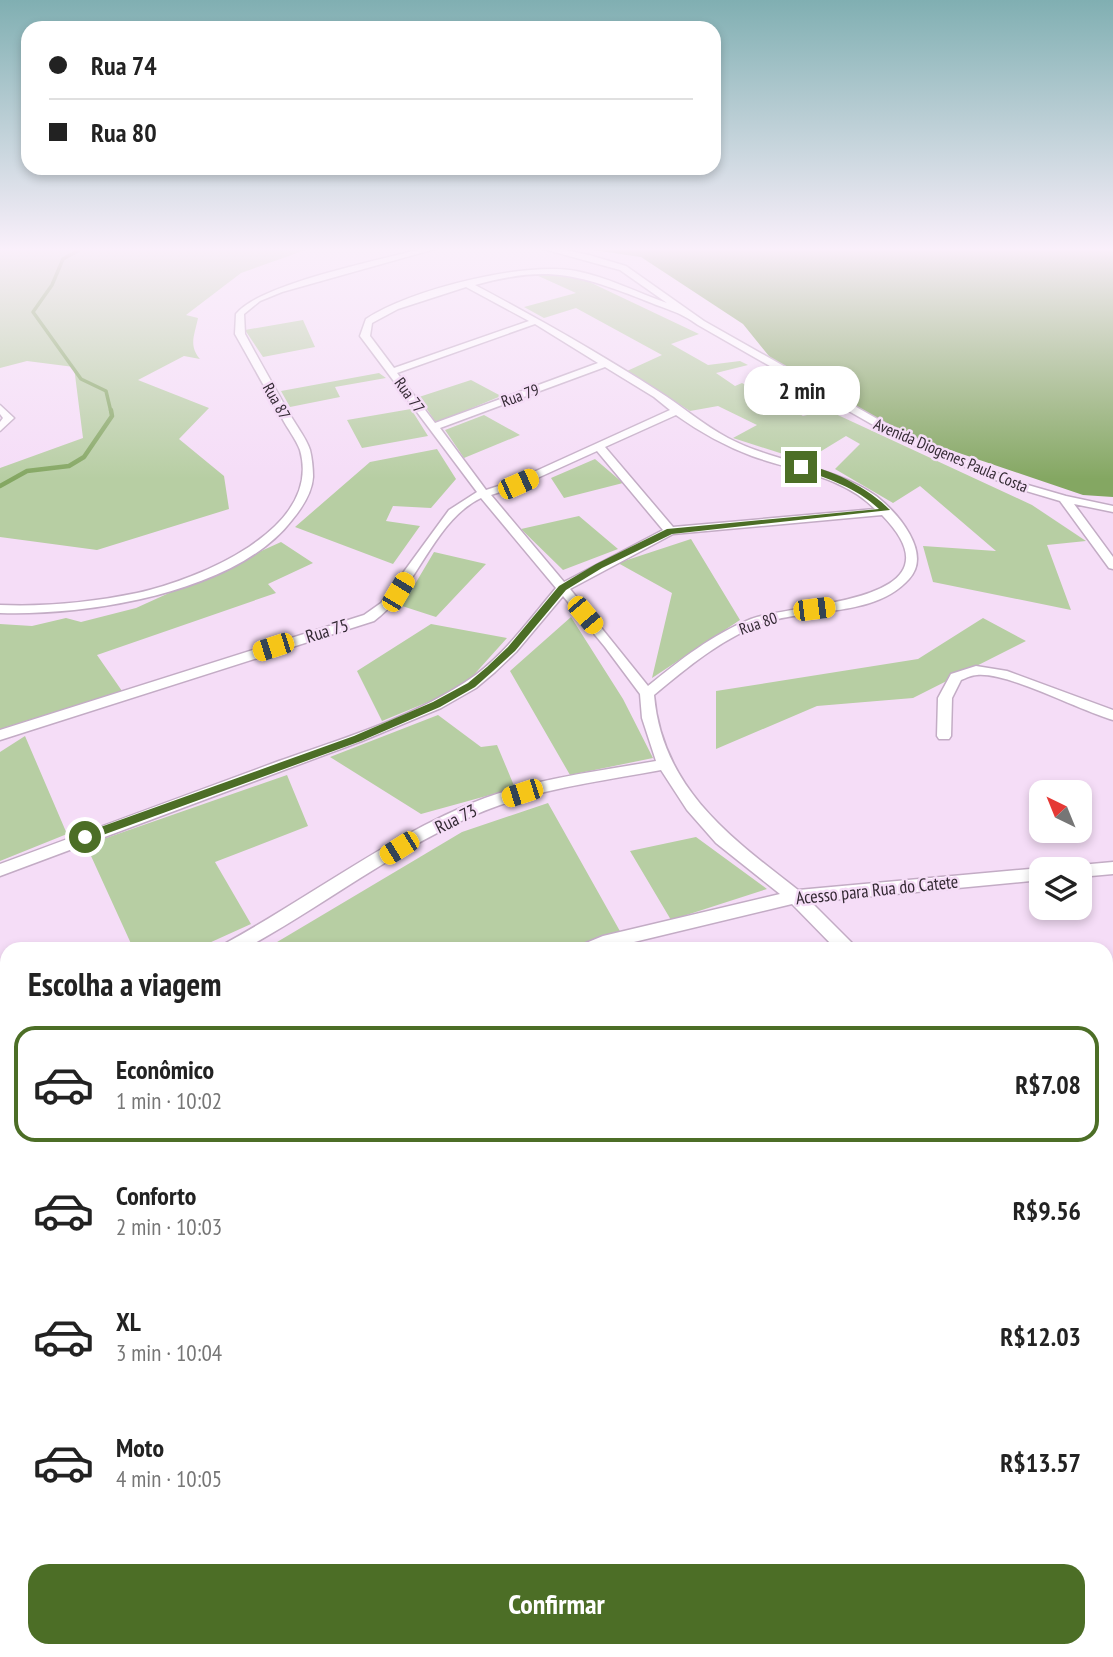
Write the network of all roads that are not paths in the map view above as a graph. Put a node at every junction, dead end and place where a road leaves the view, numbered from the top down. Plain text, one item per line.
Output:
1 (240, 324) edge
2 (368, 324) edge
3 (526, 324) edge
4 (542, 324) edge
5 (704, 324) edge
6 (606, 363) junction
7 (393, 371) junction
8 (0, 408) edge
9 (676, 411) junction
10 (434, 427) junction
11 (0, 428) edge
12 (600, 447) junction
13 (485, 496) junction
14 (1064, 499) junction
15 (1113, 509) edge
16 (886, 510) junction
17 (670, 531) junction
18 (1113, 565) edge
19 (563, 588) junction
20 (0, 609) edge
21 (647, 694) junction
22 (1113, 715) edge
23 (0, 735) edge
24 (944, 736) dead end
25 (665, 764) junction
26 (1113, 868) edge
27 (0, 870) edge
28 (1092, 870) edge
29 (1029, 875) edge
30 (794, 897) junction
31 (244, 942) edge
32 (607, 942) edge
33 (839, 942) edge

1 - 20 street, Rua 87
2 - 7 street, Rua 77
3 - 7 street
4 - 6 street, Rua 80
5 - 14 street, Avenida Diogenes Paula Costa
6 - 9 street, Rua 80
6 - 10 street, Rua 79
7 - 10 street, Rua 77
8 - 11 street
9 - 12 street
9 - 16 street, Rua 80
10 - 13 street, Rua 77
12 - 13 street
12 - 17 street
13 - 19 street, Rua 77
13 - 23 street, Rua 75
14 - 15 street, Avenida Diogenes Paula Costa
14 - 18 street
16 - 17 street
16 - 21 street, Rua 80
17 - 19 street
19 - 21 street
19 - 27 street
21 - 25 street
22 - 24 street
25 - 30 street
25 - 31 street, Rua 73
26 - 28 street
29 - 30 street, Acesso para Rua do Catete
30 - 32 street, Acesso para Rua do Catete
30 - 33 street

